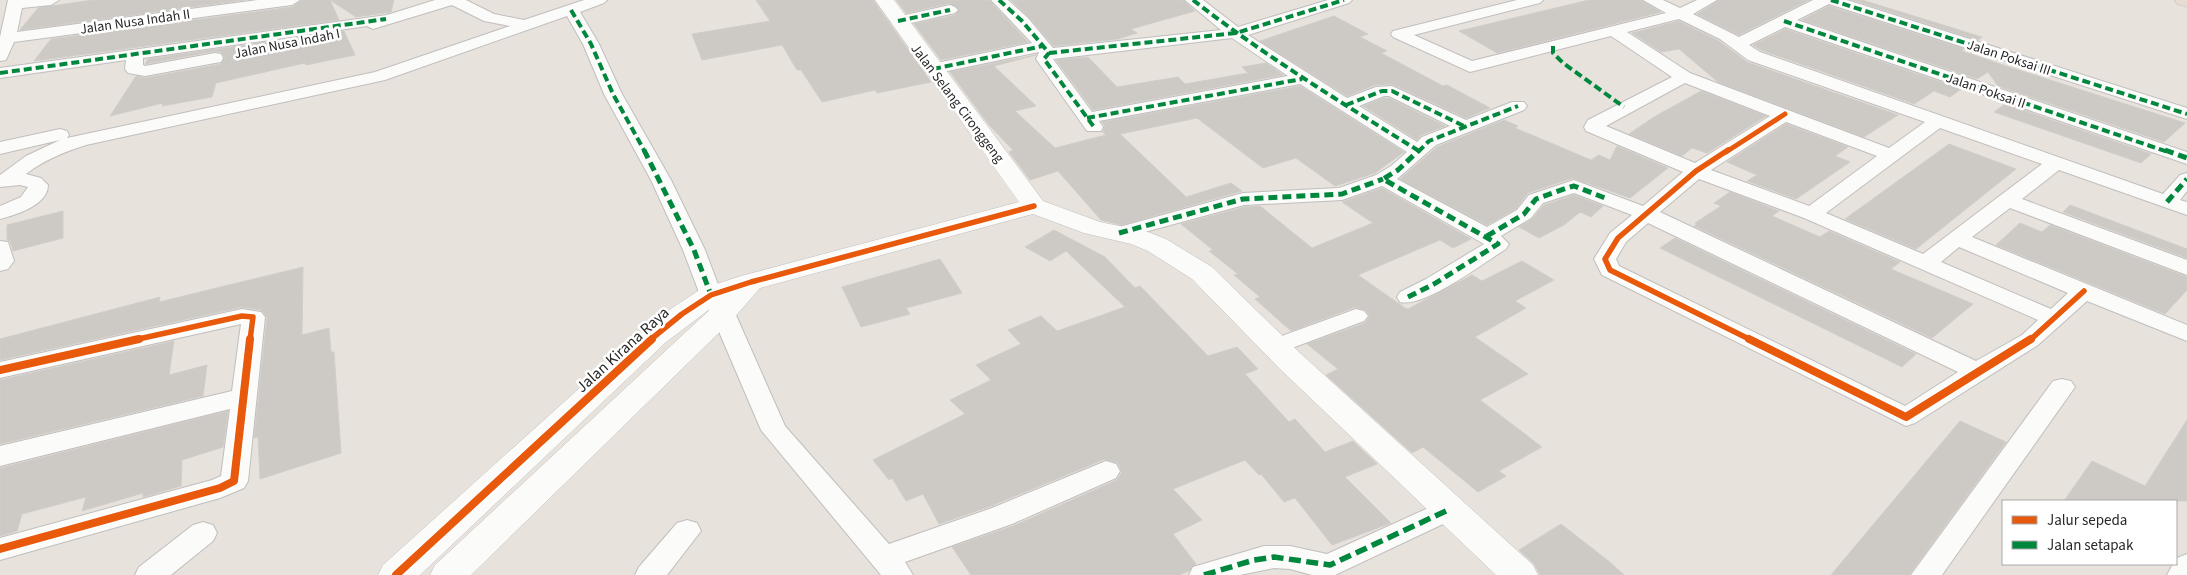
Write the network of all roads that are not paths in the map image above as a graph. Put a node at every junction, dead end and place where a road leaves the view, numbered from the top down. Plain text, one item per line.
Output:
1 (50, 0) edge
2 (292, 0) edge
3 (453, 0) edge
4 (598, 0) edge
5 (884, 0) edge
6 (999, 0) edge
7 (1193, 0) edge
8 (1344, 0) edge
9 (1535, 0) edge
10 (1651, 0) edge
11 (1709, 0) edge
12 (1825, 0) edge
13 (1831, 0) edge
14 (16, 2) edge
15 (570, 5) edge
16 (950, 10) dead end
17 (1681, 14) junction
18 (898, 21) junction
19 (1784, 21) junction
20 (519, 24) junction
21 (1614, 31) junction
22 (1236, 33) junction
23 (8, 38) junction
24 (1738, 44) junction
25 (1046, 50) junction
26 (0, 56) edge
27 (933, 69) junction
28 (0, 73) edge
29 (1684, 77) junction
30 (1302, 79) junction
31 (1346, 105) junction
32 (1518, 106) dead end
33 (1786, 114) junction
34 (2187, 114) edge
35 (1937, 122) junction
36 (1464, 126) junction
37 (0, 148) edge
38 (1419, 151) junction
39 (1891, 155) junction
40 (2187, 158) edge
41 (2056, 163) junction
42 (1696, 171) junction
43 (1383, 179) junction
44 (2187, 179) edge
45 (3, 181) edge
46 (2007, 200) junction
47 (2167, 202) junction
48 (1034, 206) junction
49 (2187, 209) edge
50 (0, 213) edge
51 (1646, 214) junction
52 (1811, 214) junction
53 (1119, 233) junction
54 (1488, 236) junction
55 (1956, 239) junction
56 (0, 247) edge
57 (1925, 263) junction
58 (0, 264) edge
59 (2187, 268) edge
60 (2084, 291) junction
61 (1408, 297) dead end
62 (717, 304) junction
63 (1356, 316) dead end
64 (2054, 319) junction
65 (2187, 334) edge
66 (1276, 346) junction
67 (0, 370) edge
68 (1977, 370) junction
69 (2062, 387) dead end
70 (243, 396) junction
71 (0, 456) edge
72 (1106, 471) dead end
73 (1448, 510) junction
74 (688, 531) dead end
75 (203, 533) dead end
76 (0, 549) edge
77 (2187, 566) edge
78 (890, 567) edge
79 (150, 575) edge
80 (396, 575) edge
81 (448, 575) edge
82 (650, 575) edge
83 (1204, 575) edge
84 (1520, 575) edge
85 (1926, 575) edge
86 (2182, 575) edge

1 - 14 street
2 - 23 street, Jalan Nusa Indah II
3 - 20 street
3 - 28 street
4 - 15 street
5 - 18 street, Jalan Selang Cironggeng
6 - 25 street
7 - 22 street
8 - 22 street
9 - 21 street
10 - 17 street
11 - 17 street
12 - 19 street
13 - 34 street, Jalan Poksai III
14 - 23 street
15 - 20 street
15 - 62 street
16 - 18 street
17 - 21 street
17 - 24 street
18 - 27 street, Jalan Selang Cironggeng
19 - 24 street
19 - 40 street, Jalan Poksai II
20 - 37 street
20 - 45 street
21 - 29 street
22 - 25 street
22 - 30 street
23 - 26 street
24 - 35 street
25 - 27 street
25 - 30 street
27 - 48 street, Jalan Selang Cironggeng
29 - 33 street
29 - 42 street
30 - 31 street
31 - 36 street
31 - 38 street
32 - 36 street
33 - 39 street
33 - 42 street
35 - 39 street
35 - 41 street
36 - 38 street
38 - 43 street
39 - 52 street
41 - 46 street
41 - 47 street
42 - 51 street
42 - 52 street
43 - 53 street
43 - 54 street
44 - 47 street
45 - 50 street
46 - 55 street
46 - 59 street
47 - 49 street
48 - 53 street
48 - 62 street, Jalan Kirana Raya
51 - 54 street
51 - 68 street
51 - 68 street
52 - 57 street
53 - 66 street
54 - 61 street
55 - 57 street
55 - 60 street
56 - 58 street
57 - 64 street
60 - 64 street
60 - 65 street
62 - 78 street
62 - 80 street, Jalan Kirana Raya
62 - 81 street, Jalan Kirana Raya
63 - 66 street
64 - 68 street
66 - 73 street
67 - 70 street
69 - 85 street
70 - 71 street
70 - 76 street
72 - 78 street
73 - 83 street
73 - 84 street
74 - 82 street
75 - 79 street
77 - 86 street

